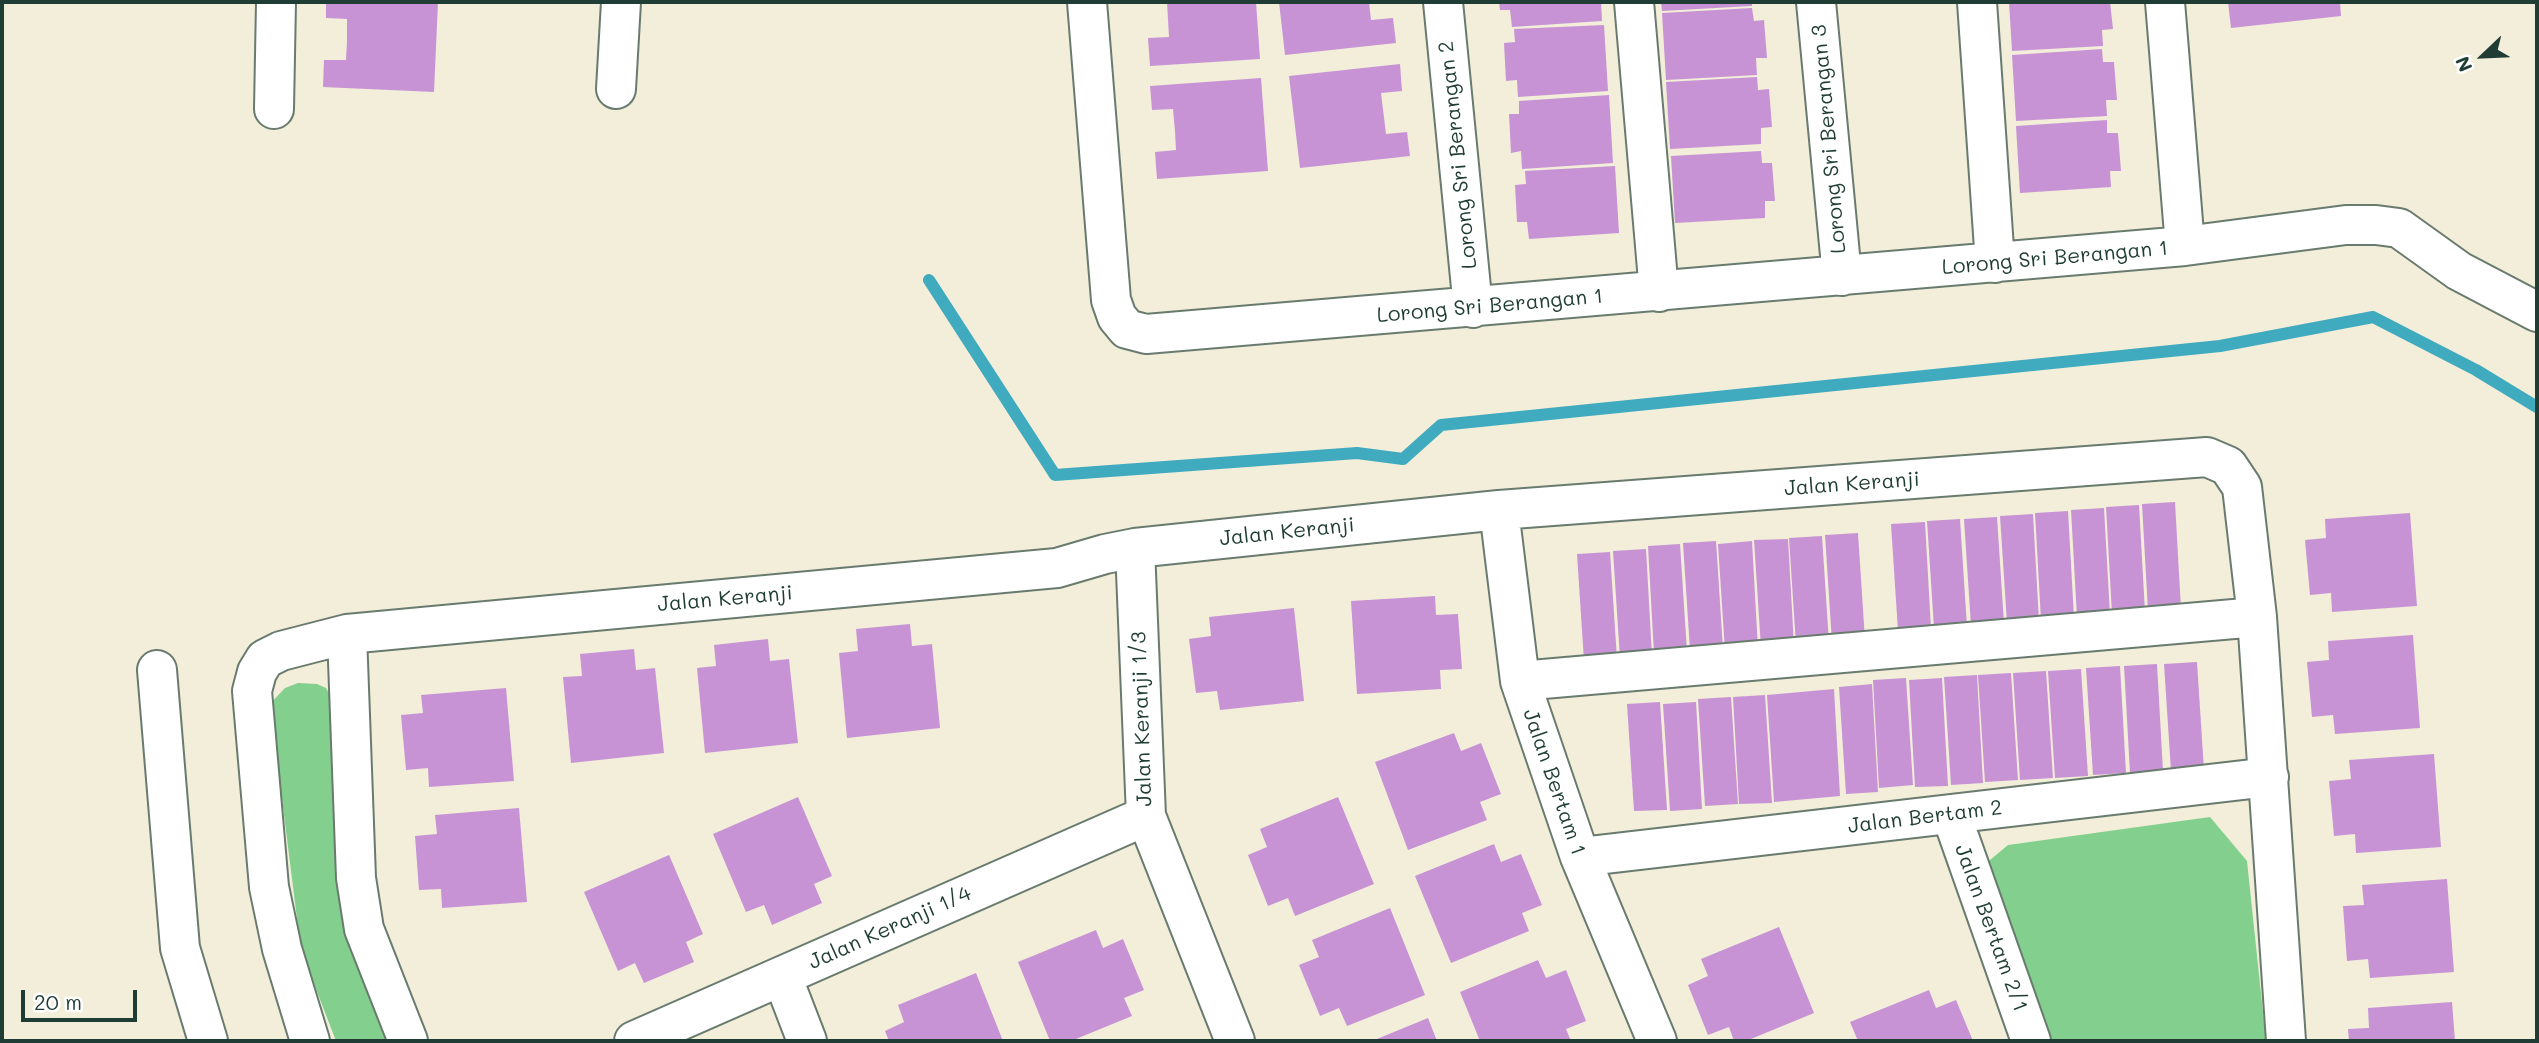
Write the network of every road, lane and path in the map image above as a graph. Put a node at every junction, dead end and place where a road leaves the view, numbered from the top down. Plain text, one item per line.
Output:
1 (276, 2) edge
2 (621, 2) edge
3 (1087, 2) edge
4 (1443, 2) edge
5 (1634, 2) edge
6 (1816, 2) edge
7 (1977, 2) edge
8 (2165, 2) edge
9 (616, 89) dead end
10 (274, 109) dead end
11 (2185, 246) junction
12 (1995, 263) junction
13 (1842, 276) junction
14 (1659, 292) junction
15 (1473, 308) junction
16 (2537, 312) edge
17 (1499, 510) junction
18 (1135, 548) junction
19 (2258, 617) junction
20 (347, 634) junction
21 (157, 670) dead end
22 (1520, 681) junction
23 (2269, 777) junction
24 (1951, 814) junction
25 (1146, 816) junction
26 (1580, 857) junction
27 (782, 976) junction
28 (208, 1041) edge
29 (310, 1041) edge
30 (408, 1041) edge
31 (634, 1041) edge
32 (807, 1041) edge
33 (1235, 1041) edge
34 (1657, 1041) edge
35 (2031, 1041) edge
36 (2286, 1041) edge

1 - 10 street
2 - 9 street
3 - 15 street, Lorong Sri Berangan 1
4 - 15 street, Lorong Sri Berangan 2
5 - 14 street
6 - 13 street, Lorong Sri Berangan 3
7 - 12 street
8 - 11 street
11 - 12 street, Lorong Sri Berangan 1
11 - 16 street, Lorong Sri Berangan 1
12 - 13 street, Lorong Sri Berangan 1
13 - 14 street, Lorong Sri Berangan 1
14 - 15 street, Lorong Sri Berangan 1
17 - 18 street, Jalan Keranji
17 - 19 street, Jalan Keranji
17 - 22 street, Jalan Bertam 1
18 - 20 street, Jalan Keranji
18 - 25 street, Jalan Keranji 1/3
19 - 22 street
19 - 23 street
20 - 29 street, Jalan Keranji
20 - 30 street
21 - 28 street
22 - 26 street, Jalan Bertam 1
23 - 24 street, Jalan Bertam 2
23 - 36 street
24 - 26 street, Jalan Bertam 2
24 - 35 street, Jalan Bertam 2/1
25 - 27 street, Jalan Keranji 1/4
25 - 33 street, Jalan Keranji 1/3
26 - 34 street, Jalan Bertam 1
27 - 31 street, Jalan Keranji 1/4
27 - 32 street

